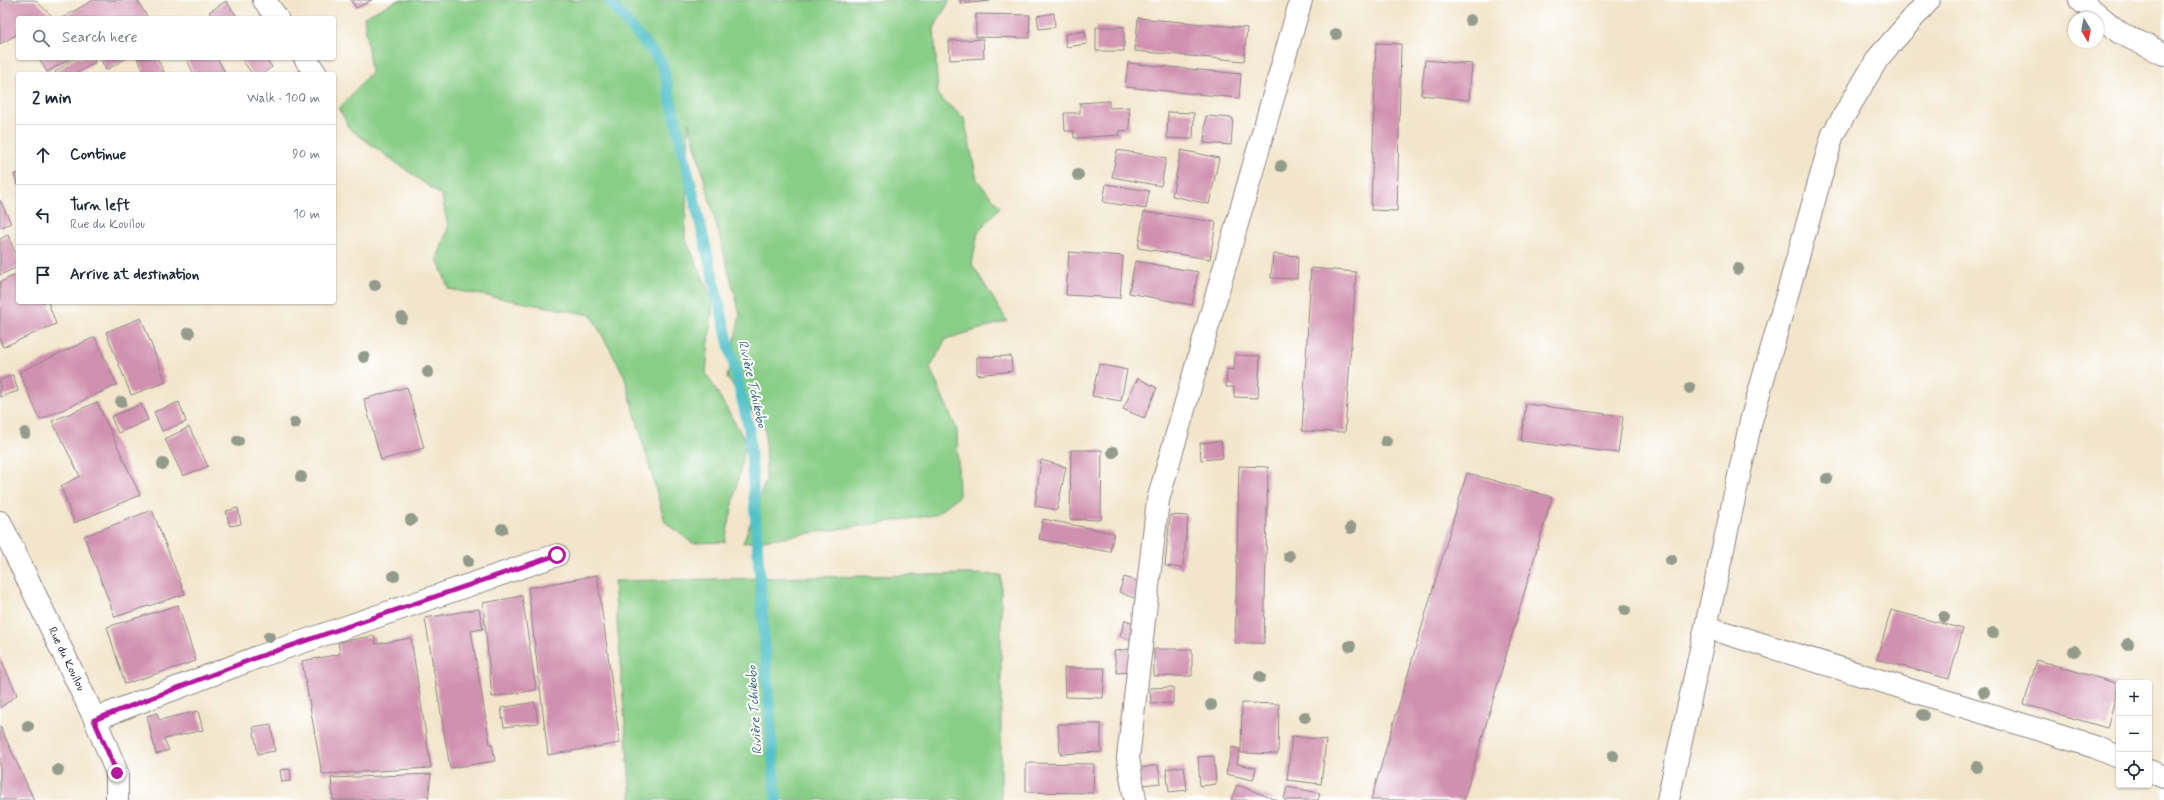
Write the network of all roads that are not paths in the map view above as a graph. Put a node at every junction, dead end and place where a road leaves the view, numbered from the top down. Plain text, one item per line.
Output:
1 (264, 0) edge
2 (1301, 0) edge
3 (1929, 0) edge
4 (2080, 0) edge
5 (276, 16) edge
6 (2164, 54) edge
7 (306, 60) edge
8 (314, 72) edge
9 (0, 522) edge
10 (557, 555) dead end
11 (1706, 627) junction
12 (94, 720) junction
13 (2116, 756) edge
14 (2152, 771) edge
15 (2164, 777) edge
16 (117, 800) edge
17 (1135, 800) edge
18 (1668, 800) edge

1 - 5 street
2 - 17 street
3 - 11 street
4 - 6 street
7 - 8 street
9 - 12 street, Rue du Kouilou
10 - 12 street
11 - 13 street
11 - 18 street
12 - 16 street, Rue du Kouilou
14 - 15 street

